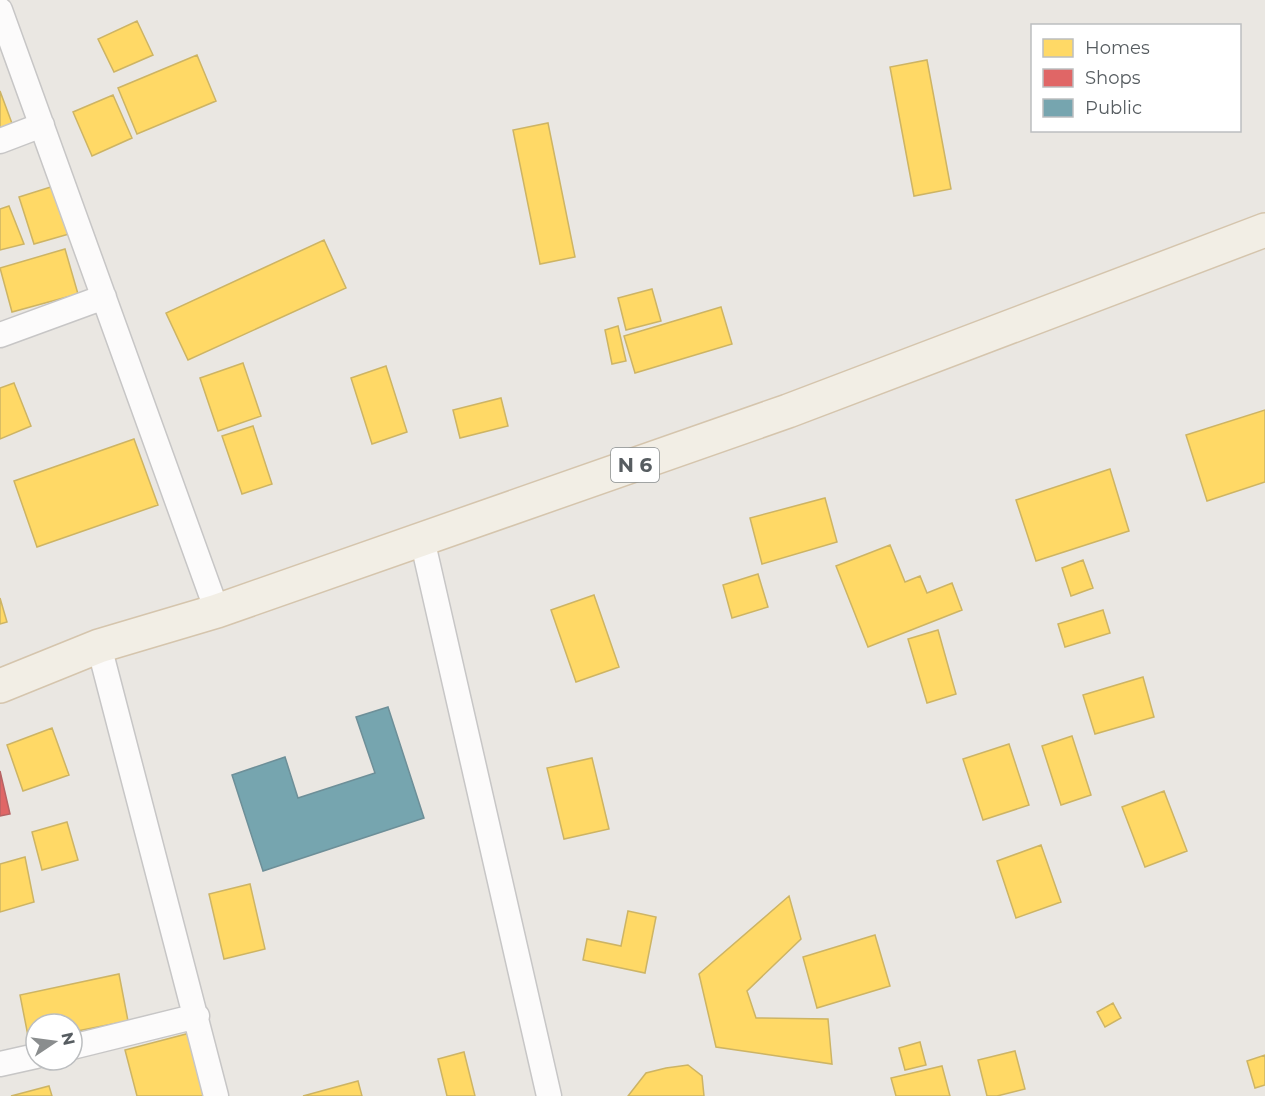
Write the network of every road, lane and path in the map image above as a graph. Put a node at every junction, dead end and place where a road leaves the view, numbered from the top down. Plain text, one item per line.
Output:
1 (0, 10) edge
2 (42, 125) junction
3 (0, 141) edge
4 (1265, 230) edge
5 (104, 297) junction
6 (0, 335) edge
7 (422, 538) junction
8 (216, 611) junction
9 (99, 646) junction
10 (0, 686) edge
11 (197, 1016) junction
12 (84, 1044) edge
13 (24, 1059) edge
14 (0, 1064) edge
15 (216, 1096) edge
16 (549, 1096) edge

1 - 2 street
2 - 3 street
2 - 5 street
4 - 7 main road, N 6
5 - 6 street
5 - 8 street
7 - 8 main road, N 6
7 - 16 street
8 - 9 main road, N 6
9 - 10 main road, N 6
9 - 11 street
11 - 12 street
11 - 15 street
13 - 14 street

